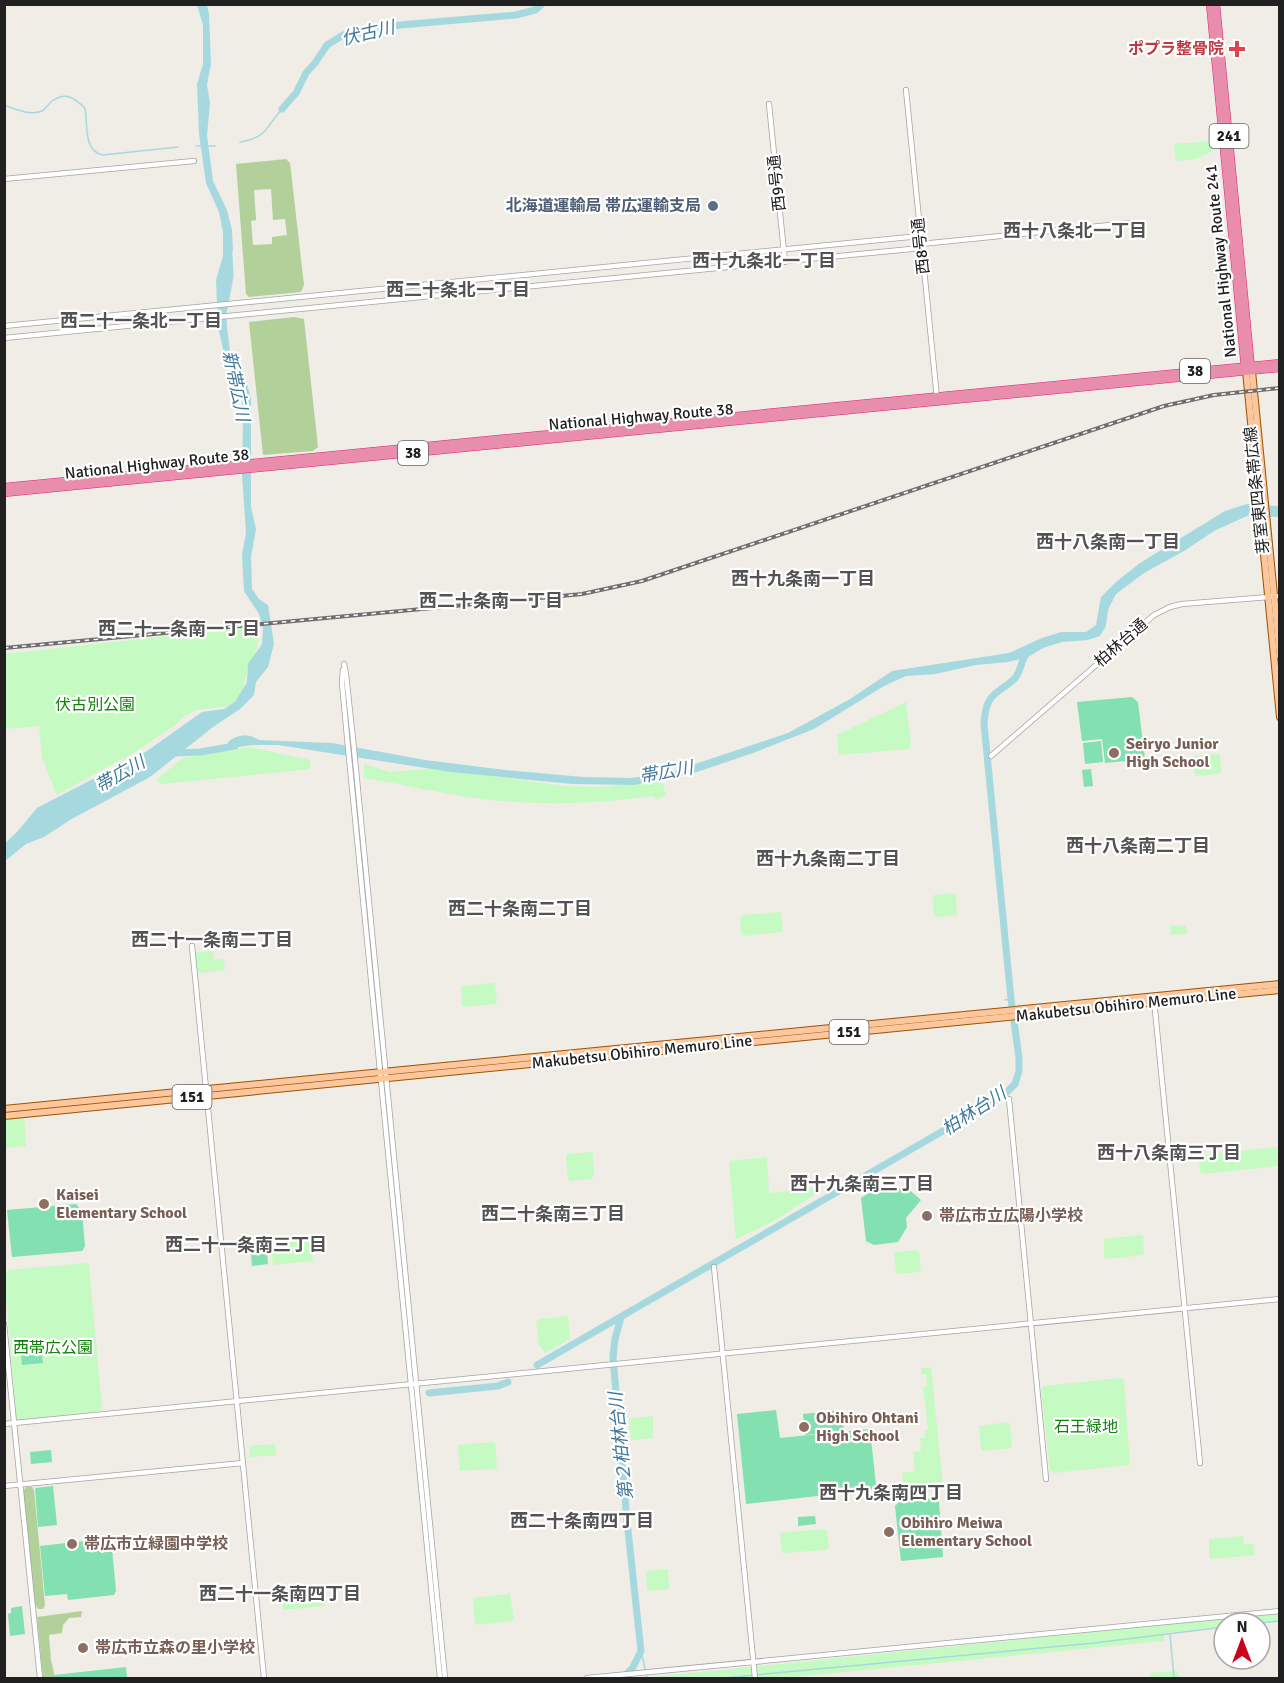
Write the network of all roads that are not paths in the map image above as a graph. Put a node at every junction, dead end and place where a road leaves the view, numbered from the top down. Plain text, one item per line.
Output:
1 (1210, 4) edge
2 (1216, 4) edge
3 (906, 90) dead end
4 (769, 104) dead end
5 (194, 160) dead end
6 (4, 179) edge
7 (1130, 224) dead end
8 (920, 236) junction
9 (921, 246) junction
10 (784, 250) junction
11 (785, 262) junction
12 (4, 326) edge
13 (4, 338) edge
14 (1280, 363) edge
15 (1248, 368) junction
16 (1280, 368) edge
17 (937, 399) junction
18 (224, 469) junction
19 (4, 487) edge
20 (4, 493) edge
21 (1274, 596) edge
22 (1280, 656) edge
23 (347, 705) junction
24 (1280, 717) edge
25 (992, 756) dead end
26 (192, 946) dead end
27 (1280, 984) edge
28 (1280, 990) edge
29 (1154, 999) junction
30 (383, 1075) junction
31 (206, 1093) junction
32 (1009, 1100) dead end
33 (4, 1109) edge
34 (4, 1116) edge
35 (714, 1268) dead end
36 (1280, 1299) edge
37 (1184, 1308) junction
38 (1031, 1323) junction
39 (4, 1324) edge
40 (723, 1354) junction
41 (414, 1384) junction
42 (237, 1402) junction
43 (14, 1423) junction
44 (4, 1424) edge
45 (243, 1463) junction
46 (1200, 1463) dead end
47 (1046, 1479) dead end
48 (20, 1485) junction
49 (4, 1486) edge
50 (1280, 1611) edge
51 (753, 1662) junction
52 (40, 1678) edge
53 (264, 1678) edge
54 (440, 1678) edge
55 (445, 1678) edge
56 (586, 1678) edge
57 (755, 1678) edge

1 - 15 highway, National Highway Route 241 / 241
2 - 15 highway, 241
3 - 8 street, 西8号通
4 - 10 street, 西9号通
5 - 6 street
7 - 9 street
8 - 9 street, 西8号通
8 - 10 street
9 - 11 street
9 - 17 street, 西8号通
10 - 11 street, 西9号通
10 - 12 street
11 - 13 street
14 - 15 highway, National Highway Route 38 / 38
15 - 16 highway, National Highway Route 38 / 38
15 - 17 highway, National Highway Route 38 / 38
15 - 21 main road, 芽室東四条帯広線
17 - 18 highway, National Highway Route 38 / 38
18 - 19 highway, National Highway Route 38 / 38
18 - 20 highway, National Highway Route 38 / 38
21 - 22 main road, 芽室東四条帯広線
21 - 24 main road, 芽室東四条帯広線
21 - 25 street, 柏林台通
23 - 23 street
23 - 30 street
23 - 30 street
26 - 31 street
27 - 29 main road, Makubetsu Obihiro Memuro Line / 151
28 - 29 main road, Makubetsu Obihiro Memuro Line / 151
29 - 30 main road, Makubetsu Obihiro Memuro Line / 151
29 - 37 street
30 - 31 main road, Makubetsu Obihiro Memuro Line / 151
30 - 41 street
31 - 33 main road, Makubetsu Obihiro Memuro Line / 151
31 - 34 main road, Makubetsu Obihiro Memuro Line / 151
31 - 42 street
32 - 38 street
35 - 40 street
36 - 37 street
37 - 38 street
37 - 46 street
38 - 40 street
38 - 47 street
39 - 43 street
40 - 41 street
40 - 51 street
41 - 42 street
41 - 54 street
41 - 55 street
42 - 43 street
42 - 45 street
43 - 44 street
43 - 48 street
45 - 48 street
45 - 53 street
48 - 49 street
48 - 52 street
50 - 51 street
51 - 56 street
51 - 57 street

